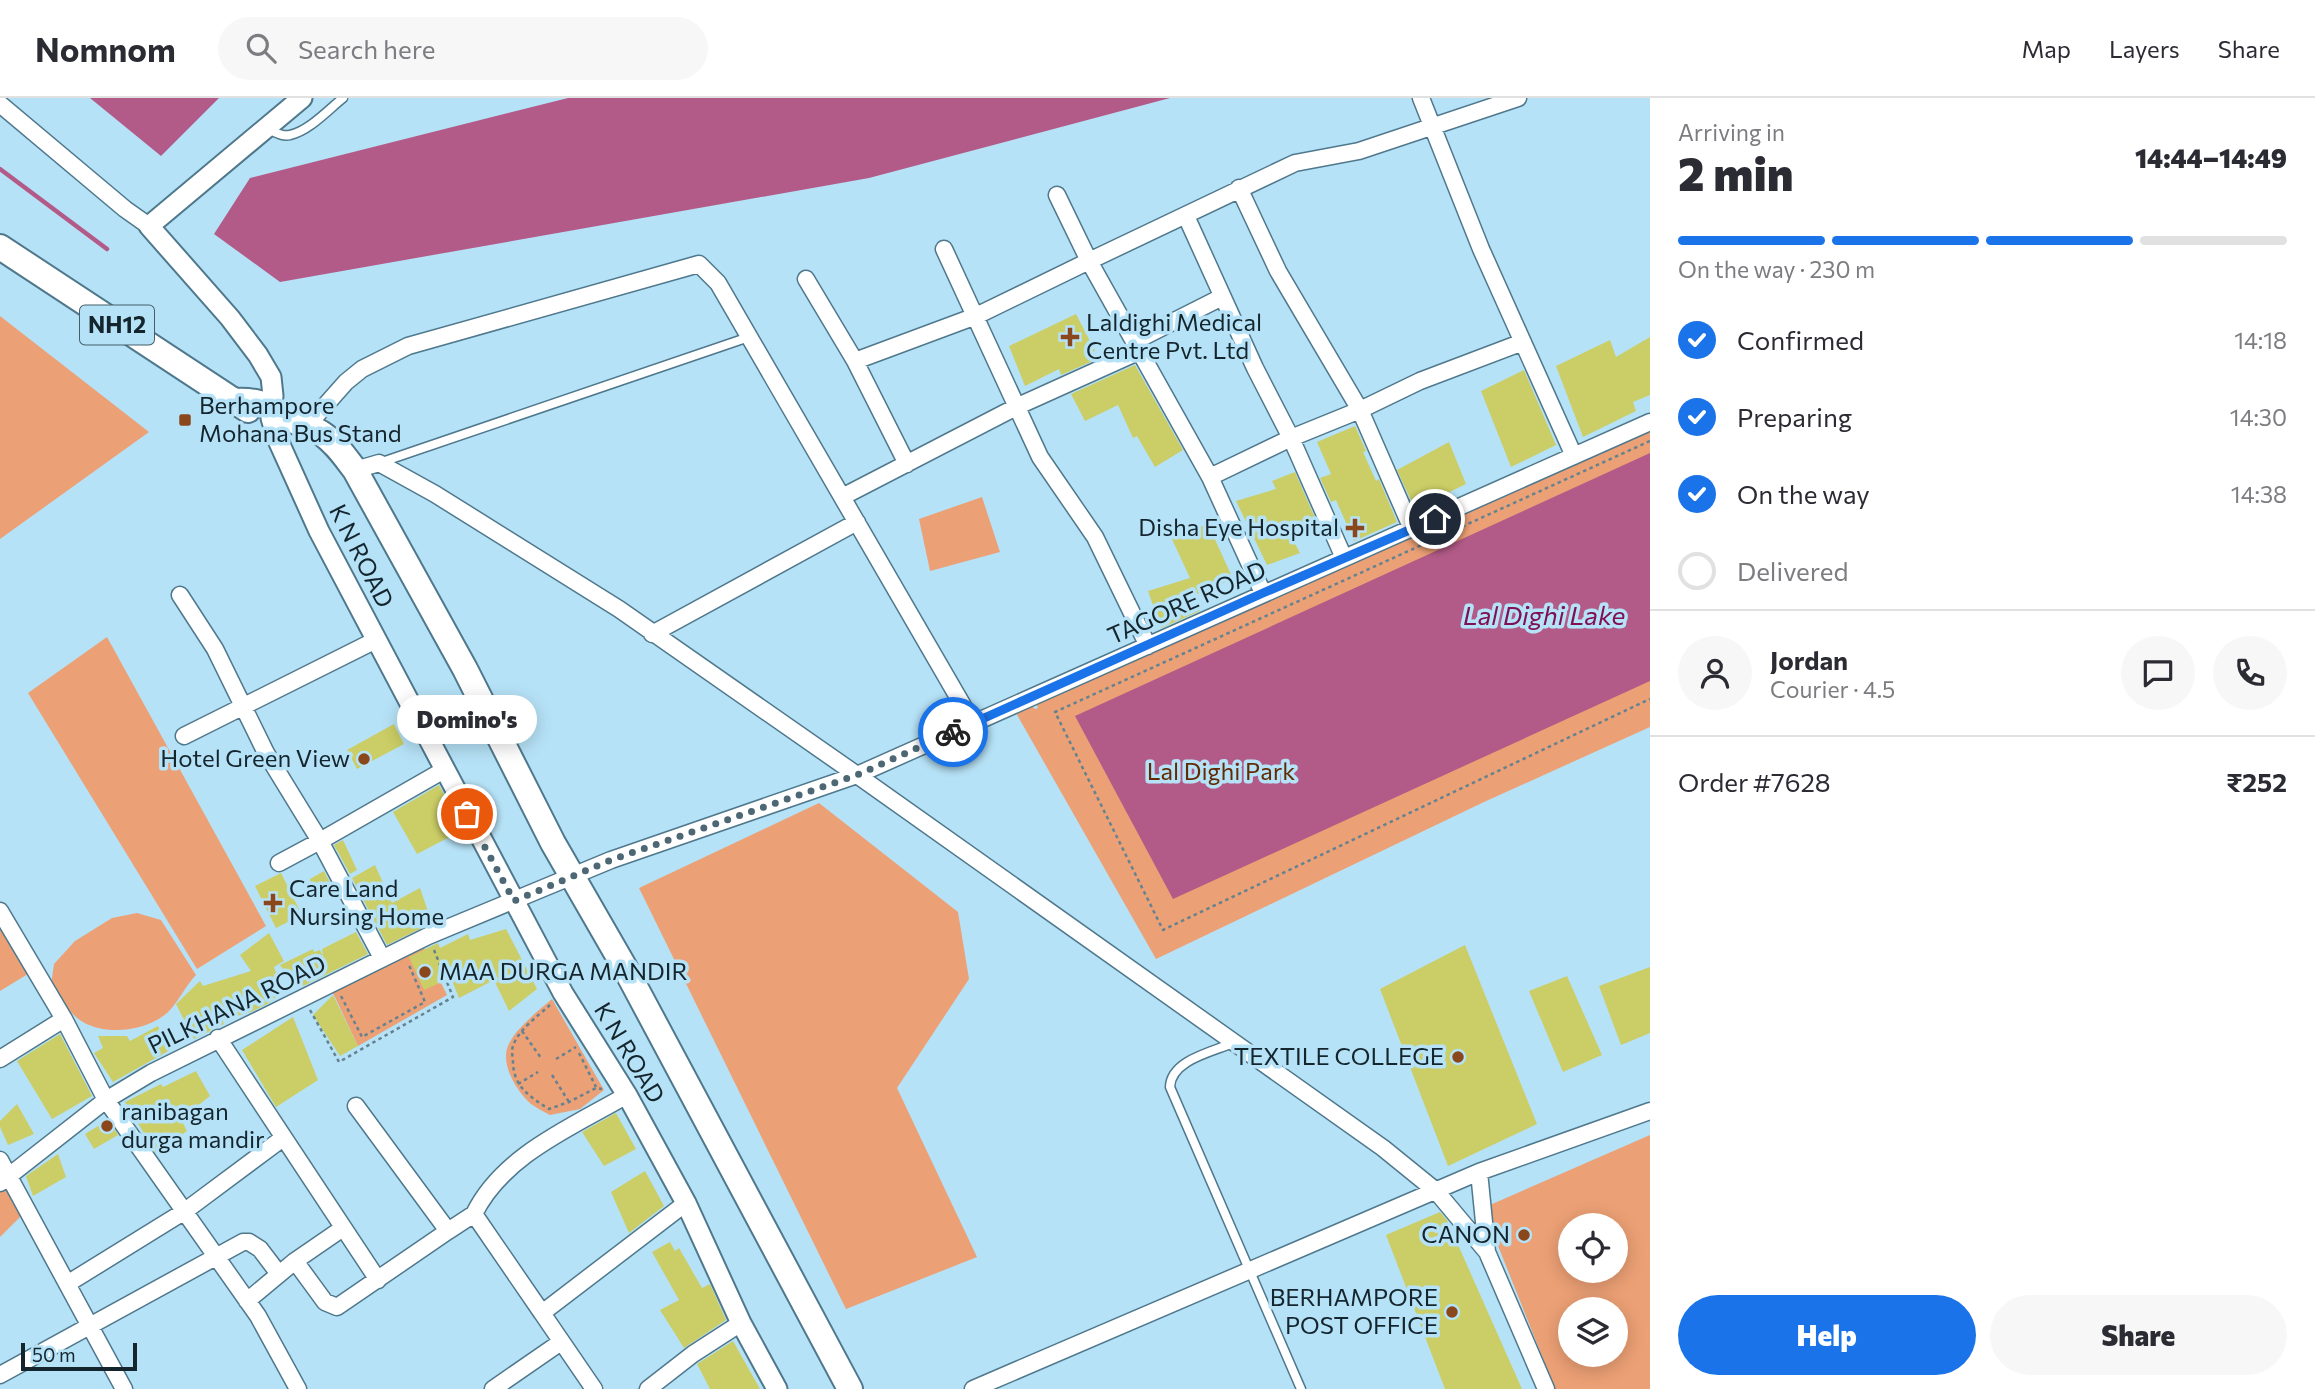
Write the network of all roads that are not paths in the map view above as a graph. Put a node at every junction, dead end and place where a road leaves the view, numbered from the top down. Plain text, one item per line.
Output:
1 (302, 98) edge
2 (343, 98) edge
3 (1421, 98) edge
4 (1518, 98) edge
5 (0, 104) edge
6 (1431, 126) junction
7 (268, 128) junction
8 (1239, 188) junction
9 (1057, 195) dead end
10 (1186, 216) junction
11 (149, 226) junction
12 (0, 247) edge
13 (944, 249) dead end
14 (1089, 261) junction
15 (806, 279) dead end
16 (1222, 297) junction
17 (976, 316) junction
18 (749, 337) junction
19 (1523, 342) junction
20 (1137, 346) junction
21 (855, 361) junction
22 (1018, 406) junction
23 (1360, 410) junction
24 (286, 418) junction
25 (1650, 422) edge
26 (1291, 438) junction
27 (1574, 456) junction
28 (379, 463) junction
29 (907, 464) junction
30 (355, 470) junction
31 (1210, 477) junction
32 (842, 497) junction
33 (856, 522) junction
34 (1412, 529) junction
35 (1344, 558) junction
36 (1263, 593) junction
37 (180, 595) dead end
38 (652, 634) junction
39 (376, 639) junction
40 (1148, 646) junction
41 (243, 707) junction
42 (973, 723) junction
43 (184, 736) dead end
44 (444, 770) junction
45 (857, 775) junction
46 (320, 841) junction
47 (279, 863) dead end
48 (571, 875) junction
49 (514, 901) junction
50 (0, 911) edge
51 (390, 961) junction
52 (64, 1019) junction
53 (218, 1038) junction
54 (1233, 1043) junction
55 (0, 1059) edge
56 (627, 1095) junction
57 (106, 1100) junction
58 (356, 1106) dead end
59 (1650, 1111) edge
60 (283, 1138) junction
61 (0, 1160) edge
62 (1479, 1172) junction
63 (4, 1179) edge
64 (1436, 1191) junction
65 (686, 1203) junction
66 (185, 1211) junction
67 (474, 1214) junction
68 (343, 1228) junction
69 (449, 1231) junction
70 (1487, 1252) junction
71 (216, 1256) junction
72 (295, 1261) junction
73 (1248, 1271) junction
74 (279, 1274) junction
75 (378, 1280) junction
76 (67, 1284) junction
77 (247, 1301) junction
78 (542, 1314) junction
79 (741, 1323) junction
80 (90, 1326) junction
81 (561, 1342) junction
82 (0, 1375) edge
83 (124, 1389) edge
84 (298, 1389) edge
85 (493, 1389) edge
86 (593, 1389) edge
87 (648, 1389) edge
88 (777, 1389) edge
89 (850, 1389) edge
90 (973, 1389) edge
91 (1301, 1389) edge
92 (1546, 1389) edge

1 - 7 street
2 - 7 lane
3 - 6 street
4 - 6 street
5 - 11 street
6 - 8 street
6 - 19 street
7 - 11 street
8 - 10 street
8 - 23 street
9 - 14 street
10 - 14 street
10 - 16 street
11 - 24 street, K N ROAD
12 - 24 main road, NH12
13 - 17 street
14 - 17 street
14 - 20 street
15 - 21 street
16 - 20 street
16 - 26 street
17 - 21 street
17 - 22 street
18 - 24 street
18 - 28 lane
18 - 32 street
19 - 23 street
19 - 27 street
20 - 22 street
20 - 31 street
21 - 29 street
22 - 29 street
22 - 40 street
23 - 26 street
23 - 34 street
24 - 30 main road, NH12
24 - 39 street, K N ROAD
25 - 27 street, TAGORE ROAD
26 - 31 street
26 - 35 street
27 - 34 street, TAGORE ROAD
28 - 30 street
28 - 38 street
29 - 32 street
30 - 48 main road, NH12
31 - 36 street
32 - 33 street
33 - 38 street
33 - 42 street
34 - 35 street, TAGORE ROAD
35 - 36 street, TAGORE ROAD
36 - 40 street, TAGORE ROAD
37 - 41 street
38 - 45 street
39 - 41 street
39 - 44 street, K N ROAD
40 - 42 street, TAGORE ROAD
41 - 43 street
41 - 46 street
42 - 45 street, TAGORE ROAD
44 - 46 street
44 - 49 street, K N ROAD
45 - 48 street, TAGORE ROAD
45 - 54 street
46 - 47 street
46 - 51 street
48 - 49 street, PILKHANA ROAD
48 - 89 main road, NH12
49 - 51 street, PILKHANA ROAD
49 - 56 street, K N ROAD
50 - 52 street
51 - 53 street, PILKHANA ROAD
52 - 55 street
52 - 57 street
53 - 57 street, PILKHANA ROAD
53 - 60 street
54 - 64 street
54 - 73 lane
56 - 65 street, K N ROAD
56 - 67 street
57 - 63 street, PILKHANA ROAD
57 - 66 street
58 - 69 street
59 - 62 street
60 - 66 street
60 - 68 street
61 - 63 street
62 - 64 street
62 - 70 street
63 - 76 street
64 - 70 street
64 - 73 street
65 - 78 street
65 - 79 street, K N ROAD
66 - 71 street
66 - 76 street
67 - 69 street
67 - 78 street
68 - 72 street
68 - 75 street
69 - 75 street
70 - 92 street
71 - 74 street
71 - 77 street
71 - 80 street
72 - 74 street
72 - 75 street
73 - 90 street
73 - 91 lane
74 - 77 street
76 - 80 street
77 - 84 street
78 - 81 street
79 - 87 street
79 - 88 street, K N ROAD
80 - 82 street
80 - 83 street
81 - 85 street
81 - 86 street

